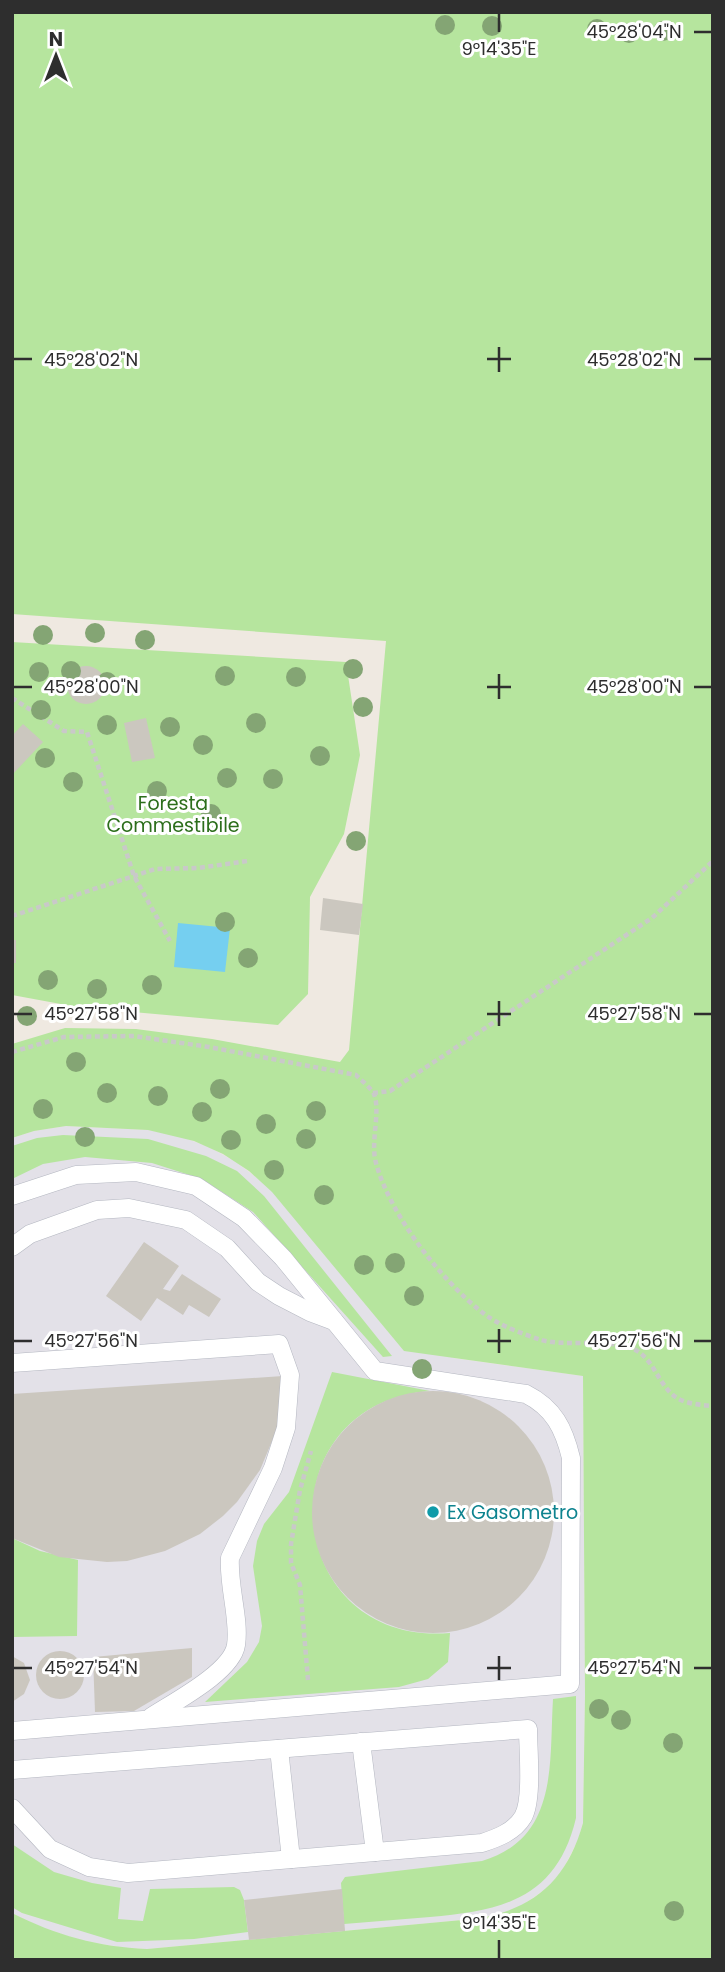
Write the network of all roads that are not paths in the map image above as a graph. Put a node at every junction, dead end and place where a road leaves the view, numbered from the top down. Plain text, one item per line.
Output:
1 (12, 1196) edge
2 (12, 1247) edge
3 (334, 1321) junction
4 (12, 1363) edge
5 (148, 1719) junction
6 (12, 1731) edge
7 (361, 1742) junction
8 (279, 1749) junction
9 (12, 1770) edge
10 (12, 1808) edge
11 (375, 1852) junction
12 (291, 1859) junction

1 - 3 lane
2 - 3 lane
3 - 5 lane
4 - 5 lane
5 - 6 lane
7 - 8 lane
7 - 11 lane
7 - 11 lane
8 - 9 lane
8 - 12 lane
10 - 12 lane
11 - 12 lane

